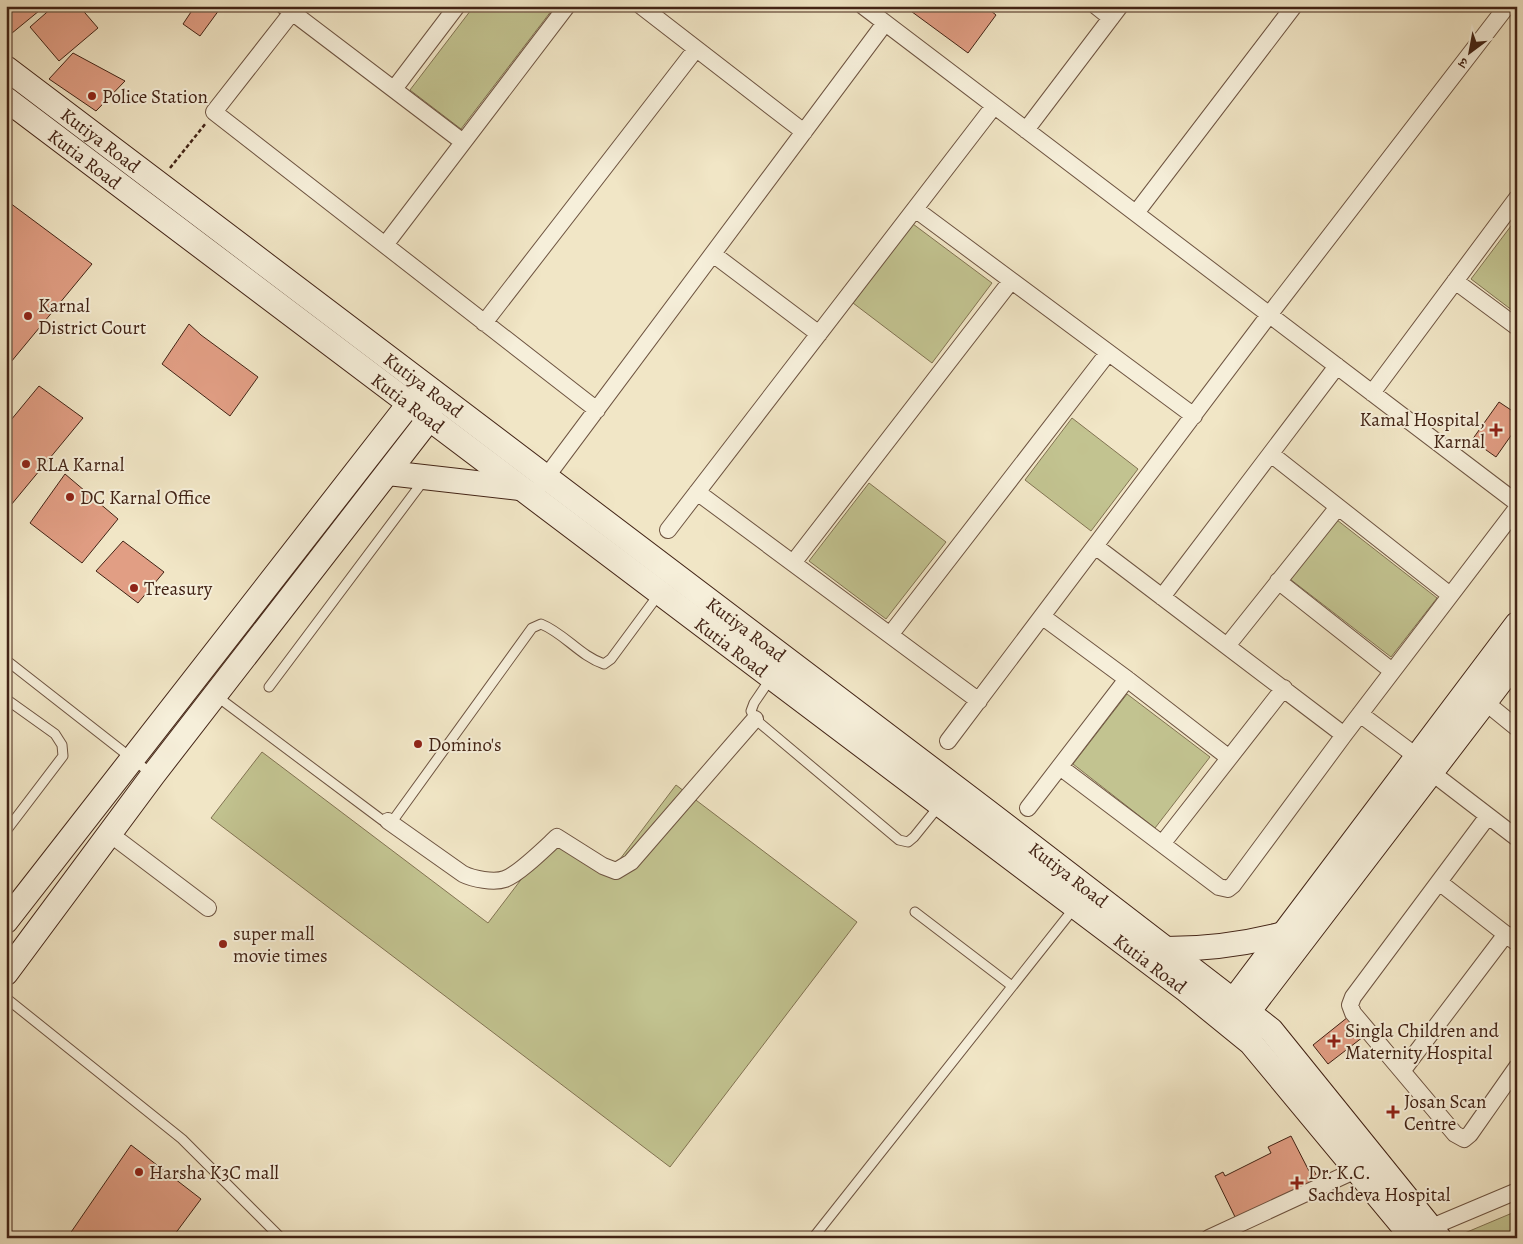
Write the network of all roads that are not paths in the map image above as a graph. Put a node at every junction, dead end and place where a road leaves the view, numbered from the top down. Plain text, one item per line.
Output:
1 (457, 6) edge
2 (567, 6) edge
3 (641, 6) edge
4 (862, 6) edge
5 (1096, 6) edge
6 (1294, 6) edge
7 (1507, 6) edge
8 (291, 8) edge
9 (1116, 12) edge
10 (885, 24) junction
11 (696, 49) junction
12 (6, 68) edge
13 (394, 89) junction
14 (6, 99) edge
15 (994, 106) junction
16 (1026, 130) junction
17 (804, 132) junction
18 (463, 142) junction
19 (1517, 198) edge
20 (915, 209) junction
21 (1136, 214) junction
22 (385, 245) junction
23 (713, 254) junction
24 (1011, 281) junction
25 (1456, 281) junction
26 (1270, 315) junction
27 (484, 323) junction
28 (1517, 328) edge
29 (819, 334) junction
30 (1108, 353) junction
31 (1337, 366) junction
32 (434, 391) junction
33 (1372, 393) junction
34 (409, 404) junction
35 (597, 410) junction
36 (1194, 416) junction
37 (429, 419) junction
38 (1270, 454) junction
39 (388, 473) junction
40 (547, 477) junction
41 (426, 478) junction
42 (697, 492) junction
43 (526, 493) junction
44 (1517, 503) edge
45 (1338, 506) junction
46 (1517, 508) edge
47 (668, 530) dead end
48 (1096, 546) junction
49 (288, 559) junction
50 (793, 563) junction
51 (308, 575) junction
52 (1278, 581) junction
53 (660, 594) junction
54 (1450, 595) junction
55 (1162, 597) junction
56 (1043, 617) junction
57 (1517, 624) edge
58 (890, 635) junction
59 (1227, 646) junction
60 (6, 660) edge
61 (1517, 660) edge
62 (1392, 671) junction
63 (771, 678) junction
64 (1127, 679) junction
65 (268, 687) dead end
66 (1284, 688) junction
67 (215, 695) junction
68 (6, 699) edge
69 (979, 701) junction
70 (1484, 702) junction
71 (1360, 714) junction
72 (755, 718) junction
73 (1517, 728) edge
74 (1344, 734) junction
75 (948, 742) dead end
76 (1228, 757) junction
77 (133, 759) junction
78 (1424, 764) junction
79 (1060, 767) junction
80 (153, 775) junction
81 (940, 806) junction
82 (1028, 808) dead end
83 (1488, 816) junction
84 (388, 821) junction
85 (6, 831) edge
86 (110, 834) junction
87 (1517, 838) edge
88 (1162, 844) junction
89 (1439, 882) junction
90 (1075, 907) junction
91 (208, 908) dead end
92 (914, 912) dead end
93 (6, 922) edge
94 (1284, 934) junction
95 (1511, 939) edge
96 (1166, 949) junction
97 (6, 973) edge
98 (1012, 986) junction
99 (6, 998) edge
100 (1236, 1012) junction
101 (1517, 1067) edge
102 (1402, 1070) junction
103 (1356, 1170) junction
104 (1517, 1191) edge
105 (1424, 1234) edge
106 (280, 1238) edge
107 (813, 1238) edge
108 (1209, 1238) edge

1 - 13 street
2 - 18 street
3 - 11 street
4 - 10 street
5 - 9 street
6 - 21 street
7 - 26 street
8 - 13 street
8 - 22 street
9 - 16 street
10 - 15 street
10 - 17 street
11 - 17 street
11 - 27 street
12 - 32 street, Kutiya Road
13 - 18 street
14 - 34 street, Kutia Road
15 - 16 street
15 - 20 street
16 - 21 street
17 - 23 street
18 - 22 street
19 - 25 street
20 - 24 street
20 - 29 street
21 - 26 street
22 - 27 street
23 - 29 street
23 - 35 street
24 - 30 street
24 - 50 street
25 - 28 street
25 - 33 street
26 - 31 street
26 - 36 street
27 - 35 street
29 - 42 street
30 - 36 street
30 - 58 street
31 - 33 street
31 - 38 street
32 - 34 street
32 - 37 street
32 - 40 street, Kutiya Road
33 - 44 street
34 - 37 street, Kutia Road
34 - 49 street
35 - 40 street
36 - 48 street
37 - 39 street
37 - 43 street, Kutia Road
38 - 45 street
38 - 55 street
39 - 41 street
39 - 51 street
40 - 43 street
40 - 96 street, Kutiya Road
41 - 43 street
41 - 65 lane
42 - 47 street
42 - 50 street
43 - 53 street, Kutia Road
45 - 52 street
45 - 54 street
46 - 54 street
48 - 55 street
48 - 56 street
49 - 51 street
49 - 77 street
50 - 58 street
51 - 67 street
52 - 59 street
52 - 62 street
53 - 63 street, Kutia Road
53 - 84 lane
54 - 62 street
55 - 59 street
56 - 64 street
56 - 69 street
57 - 78 street
58 - 69 street
59 - 66 street
60 - 77 lane
61 - 70 street
62 - 71 street
63 - 72 lane
63 - 81 street, Kutia Road
64 - 76 street
64 - 79 street
66 - 74 street
66 - 76 street
67 - 80 street
67 - 84 lane
68 - 85 lane
69 - 75 street
70 - 73 street
70 - 78 street
71 - 74 street
71 - 78 street
72 - 81 lane
72 - 84 street
74 - 88 street
76 - 88 street
77 - 80 lane
77 - 93 street
78 - 83 street
78 - 94 street
78 - 100 street
79 - 82 street
79 - 88 street
80 - 86 street
81 - 90 street, Kutia Road
83 - 87 street
83 - 89 street
86 - 91 street
86 - 97 street
89 - 95 street
89 - 102 street
90 - 98 lane
90 - 100 street, Kutia Road
92 - 98 lane
94 - 96 street
94 - 100 street
95 - 102 street
96 - 100 street, Kutiya Road
98 - 107 lane
99 - 106 lane
100 - 103 street, Kutia Road
100 - 105 street, Kutiya Road
101 - 102 street
103 - 105 street, Kutia Road
103 - 108 street
104 - 105 street

